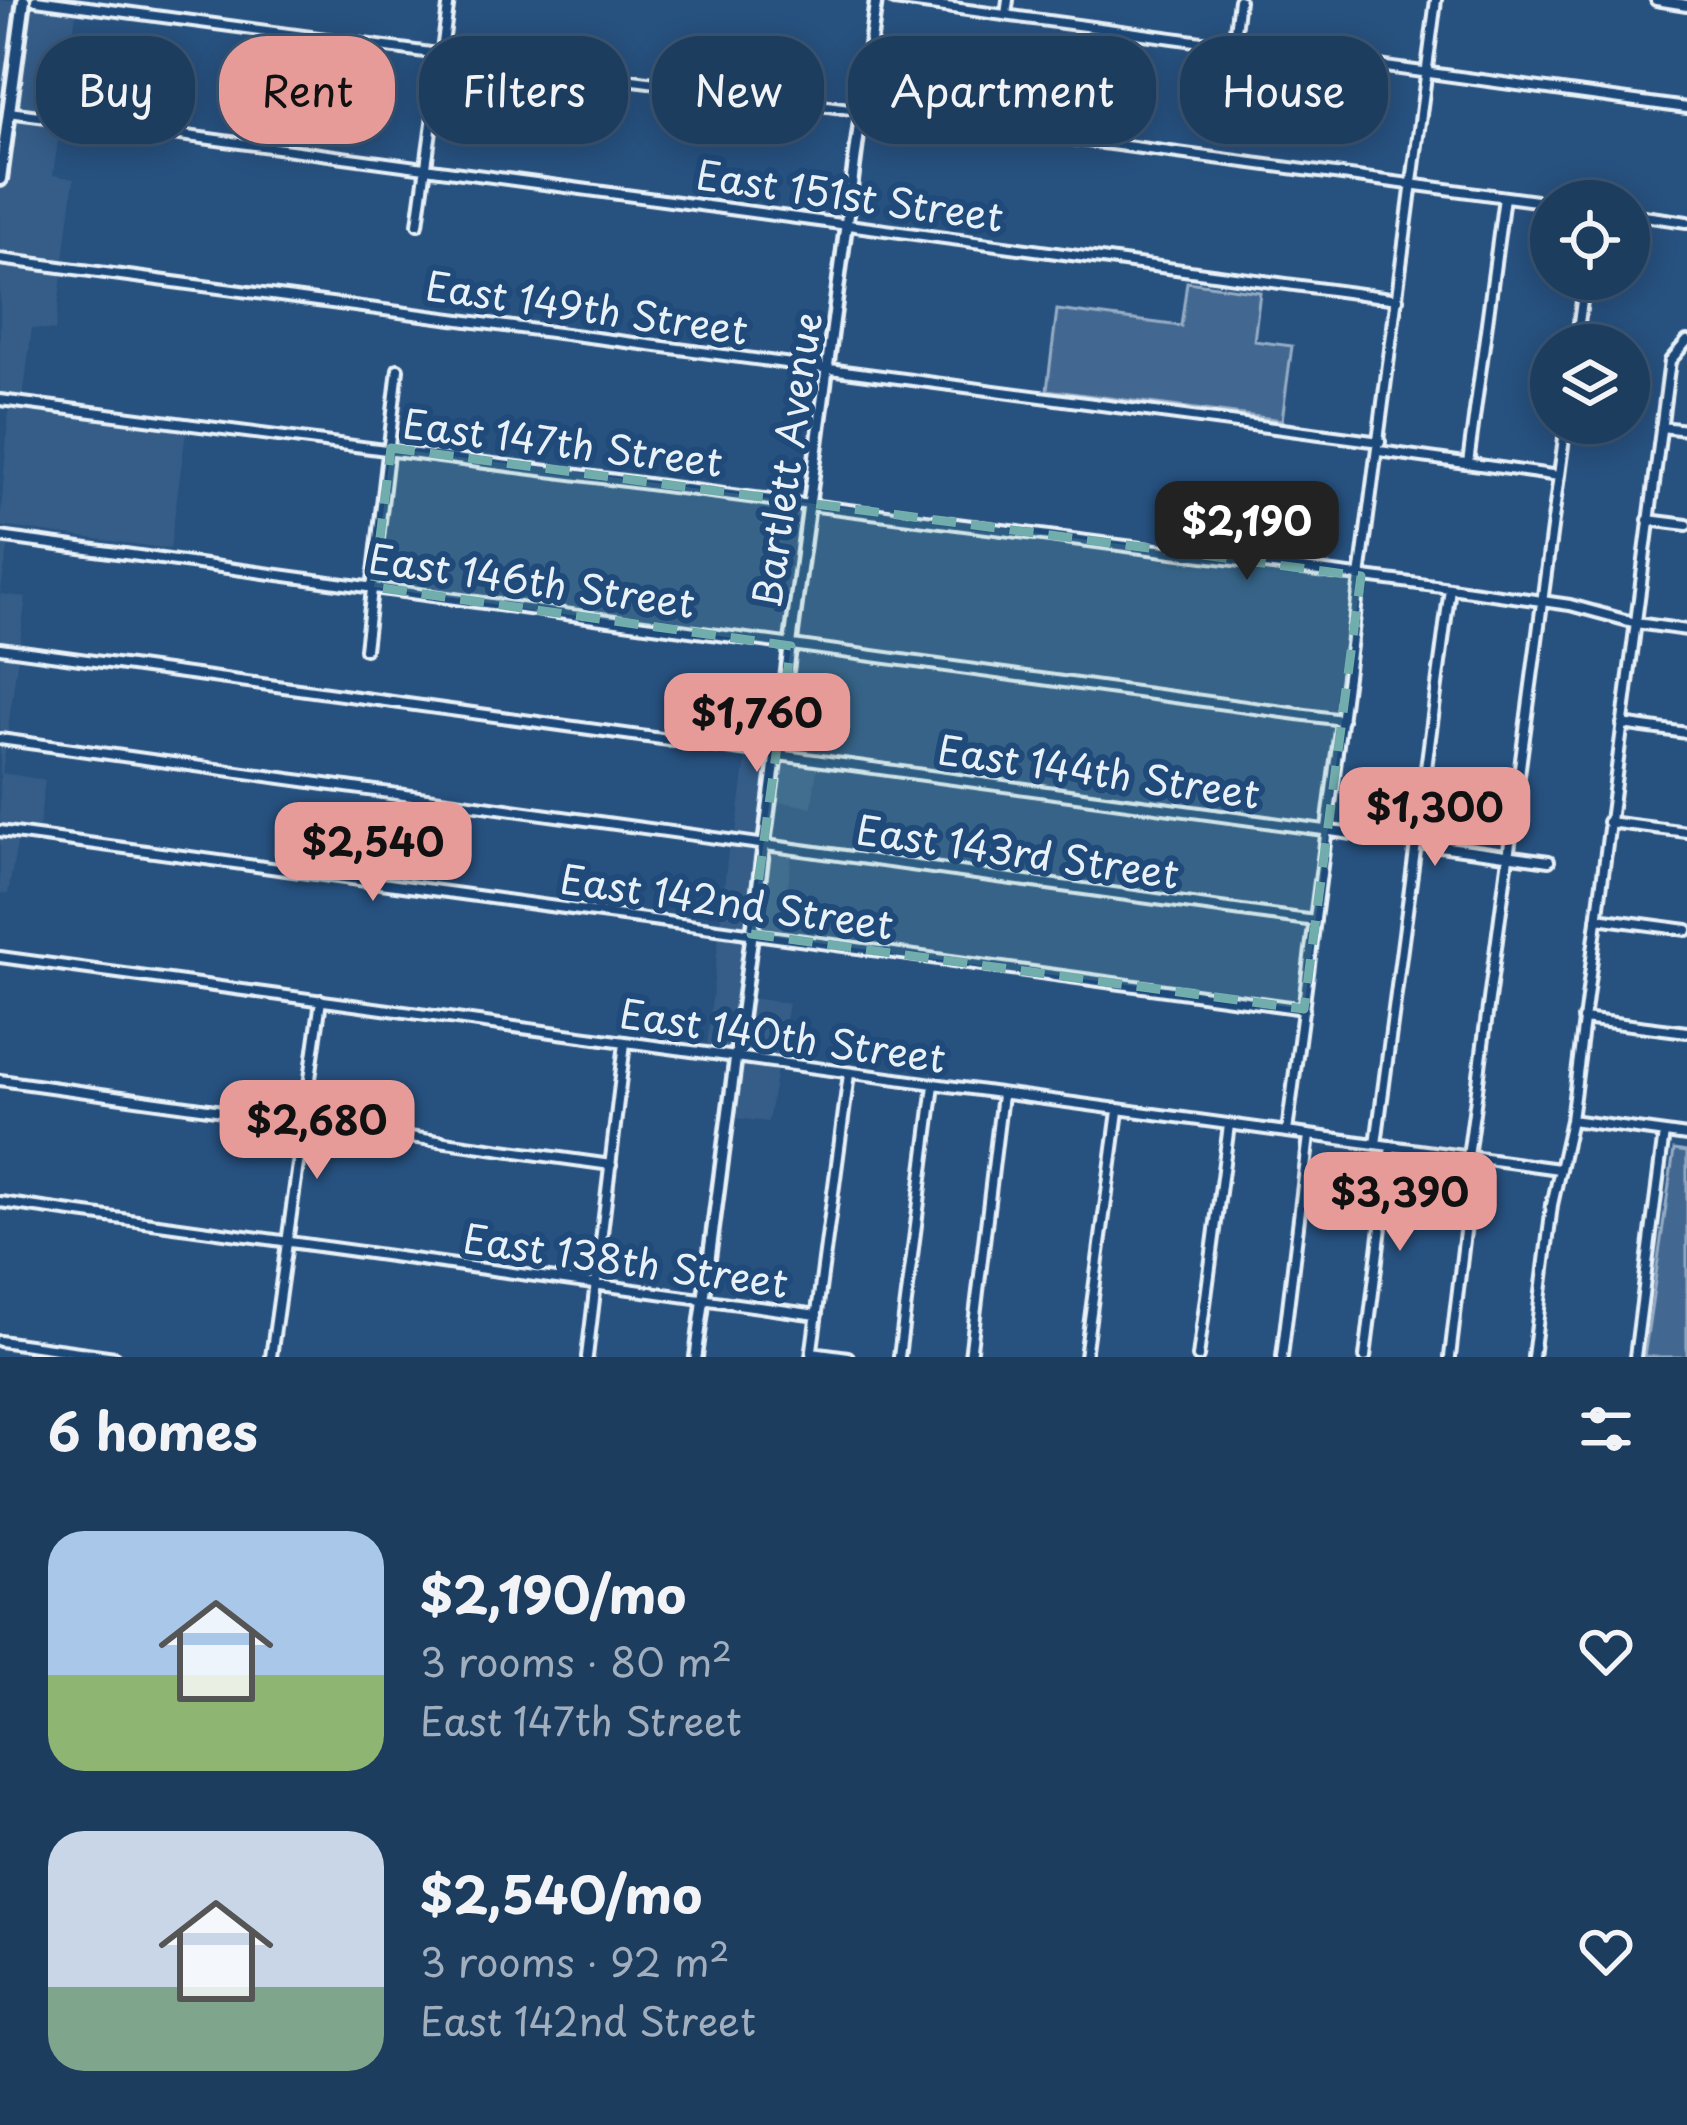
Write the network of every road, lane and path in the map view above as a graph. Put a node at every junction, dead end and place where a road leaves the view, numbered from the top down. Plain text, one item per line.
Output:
1 (24, 0) edge
2 (36, 0) edge
3 (448, 0) edge
4 (876, 0) edge
5 (894, 0) edge
6 (1008, 0) edge
7 (1239, 0) edge
8 (1436, 0) edge
9 (1658, 0) edge
10 (1687, 4) edge
11 (1006, 15) junction
12 (443, 36) edge
13 (872, 36) edge
14 (1234, 36) edge
15 (1180, 39) edge
16 (419, 52) edge
17 (1388, 66) edge
18 (1428, 71) junction
19 (0, 74) edge
20 (14, 76) junction
21 (628, 80) edge
22 (1687, 108) edge
23 (848, 110) edge
24 (9, 112) junction
25 (429, 144) edge
26 (858, 144) edge
27 (1107, 144) edge
28 (426, 166) junction
29 (0, 173) edge
30 (1413, 184) junction
31 (1504, 197) junction
32 (1530, 200) edge
33 (1650, 217) edge
34 (1687, 221) edge
35 (418, 224) dead end
36 (847, 224) junction
37 (0, 259) edge
38 (1398, 299) junction
39 (1687, 341) edge
40 (398, 368) dead end
41 (827, 369) junction
42 (0, 400) edge
43 (1661, 427) junction
44 (1687, 430) edge
45 (1563, 444) edge
46 (1380, 446) junction
47 (391, 448) junction
48 (1468, 464) junction
49 (1559, 476) junction
50 (810, 503) junction
51 (1648, 520) junction
52 (1687, 525) edge
53 (0, 537) edge
54 (1361, 576) junction
55 (374, 587) junction
56 (1450, 588) junction
57 (1541, 601) junction
58 (1636, 623) junction
59 (1687, 630) edge
60 (791, 646) junction
61 (0, 648) edge
62 (365, 650) dead end
63 (1342, 720) junction
64 (1622, 724) junction
65 (1687, 733) edge
66 (0, 740) edge
67 (776, 755) junction
68 (1608, 822) junction
69 (0, 831) edge
70 (1326, 831) junction
71 (1687, 832) edge
72 (1417, 843) junction
73 (764, 845) junction
74 (1508, 856) junction
75 (1549, 861) dead end
76 (1597, 919) junction
77 (1315, 921) junction
78 (1687, 930) edge
79 (751, 934) junction
80 (0, 957) edge
81 (321, 1000) junction
82 (1304, 1009) junction
83 (1583, 1019) junction
84 (1687, 1032) edge
85 (626, 1043) junction
86 (734, 1058) junction
87 (849, 1074) junction
88 (0, 1079) edge
89 (934, 1085) junction
90 (1002, 1095) junction
91 (1118, 1112) junction
92 (1570, 1120) junction
93 (303, 1124) junction
94 (1229, 1125) junction
95 (1287, 1132) junction
96 (1664, 1133) junction
97 (1309, 1136) junction
98 (1687, 1136) edge
99 (1376, 1144) junction
100 (1391, 1146) junction
101 (1471, 1157) junction
102 (611, 1165) junction
103 (1559, 1169) junction
104 (0, 1202) edge
105 (286, 1244) junction
106 (597, 1285) junction
107 (704, 1299) junction
108 (817, 1315) junction
109 (0, 1341) edge
110 (811, 1355) edge
111 (115, 1357) edge
112 (271, 1357) edge
113 (587, 1357) edge
114 (696, 1357) edge
115 (848, 1357) edge
116 (899, 1357) edge
117 (970, 1357) edge
118 (1085, 1357) edge
119 (1198, 1357) edge
120 (1282, 1357) edge
121 (1365, 1357) edge
122 (1450, 1357) edge
123 (1533, 1357) edge
124 (1635, 1357) edge

1 - 20 main road
2 - 16 street
3 - 12 street
4 - 13 street, Bartlett Avenue
5 - 11 street
6 - 11 street
7 - 14 street
8 - 18 street
9 - 10 street
11 - 15 street
17 - 18 street
18 - 22 street
18 - 30 street
19 - 20 street
20 - 24 main road
21 - 23 street
24 - 28 street, East 151st Street
24 - 29 main road
25 - 28 street
26 - 36 street, Bartlett Avenue
27 - 30 street
28 - 35 street
28 - 36 street, East 151st Street
30 - 31 street
30 - 38 street
31 - 32 street
31 - 48 street
33 - 34 street
36 - 38 street, East 151st Street
36 - 41 street, Bartlett Avenue
37 - 41 street, East 149th Street
38 - 46 street
39 - 43 street
40 - 47 street
41 - 46 street, East 149th Street
41 - 50 street, Bartlett Avenue
42 - 47 street, East 147th Street
43 - 44 street
43 - 51 street
45 - 49 street
46 - 48 street, East 149th Street
46 - 54 street
47 - 50 street, East 147th Street
47 - 55 street
48 - 49 street, East 149th Street
49 - 57 street
50 - 54 street, East 147th Street
50 - 60 street, Bartlett Avenue
51 - 52 street
51 - 58 street
53 - 55 street, East 146th Street
54 - 56 street, East 147th Street
54 - 63 street
55 - 60 street, East 146th Street
55 - 62 street
56 - 57 street, East 147th Street
56 - 72 street
57 - 58 street, East 147th Street
57 - 74 street
58 - 59 street, East 147th Street
58 - 64 street
60 - 63 street, East 146th Street
60 - 67 street, Bartlett Avenue
61 - 67 street, East 144th Street
63 - 70 street
64 - 65 street
64 - 68 street
66 - 73 street, East 143rd Street
67 - 70 street, East 144th Street
67 - 73 street, Bartlett Avenue
68 - 71 street
68 - 76 street
69 - 79 street, East 142nd Street
70 - 72 street, East 144th Street
70 - 77 street
72 - 74 street, East 144th Street
72 - 99 street
73 - 77 street, East 143rd Street
73 - 79 street, Bartlett Avenue
74 - 75 street, East 144th Street
74 - 101 street
76 - 78 street
76 - 83 street
77 - 82 street
79 - 82 street, East 142nd Street
79 - 86 street, Bartlett Avenue
80 - 81 street, East 140th Street
81 - 85 street, East 140th Street
81 - 93 street
82 - 95 street
83 - 84 street
83 - 92 street
85 - 86 street, East 140th Street
85 - 102 street
86 - 87 street, East 140th Street
86 - 107 street, Bartlett Avenue
87 - 89 street, East 140th Street
87 - 108 street
88 - 93 street
89 - 90 street, East 140th Street
89 - 116 street
90 - 91 street, East 140th Street
90 - 117 street
91 - 94 street, East 140th Street
91 - 118 street
92 - 96 street
92 - 103 street
93 - 102 street
93 - 105 street
94 - 95 street, East 140th Street
94 - 119 street
95 - 97 street, East 140th Street
96 - 98 street
96 - 124 street
97 - 99 street, East 140th Street
97 - 120 street
99 - 100 street, East 140th Street
100 - 101 street, East 140th Street
100 - 121 street
101 - 103 street, East 140th Street
101 - 122 street
102 - 106 street
103 - 123 street
104 - 105 street, East 138th Street
105 - 106 street, East 138th Street
105 - 112 street
106 - 107 street, East 138th Street
106 - 113 street
107 - 108 street, East 138th Street
107 - 114 street, Bartlett Avenue
108 - 110 street
109 - 111 street
110 - 115 street

